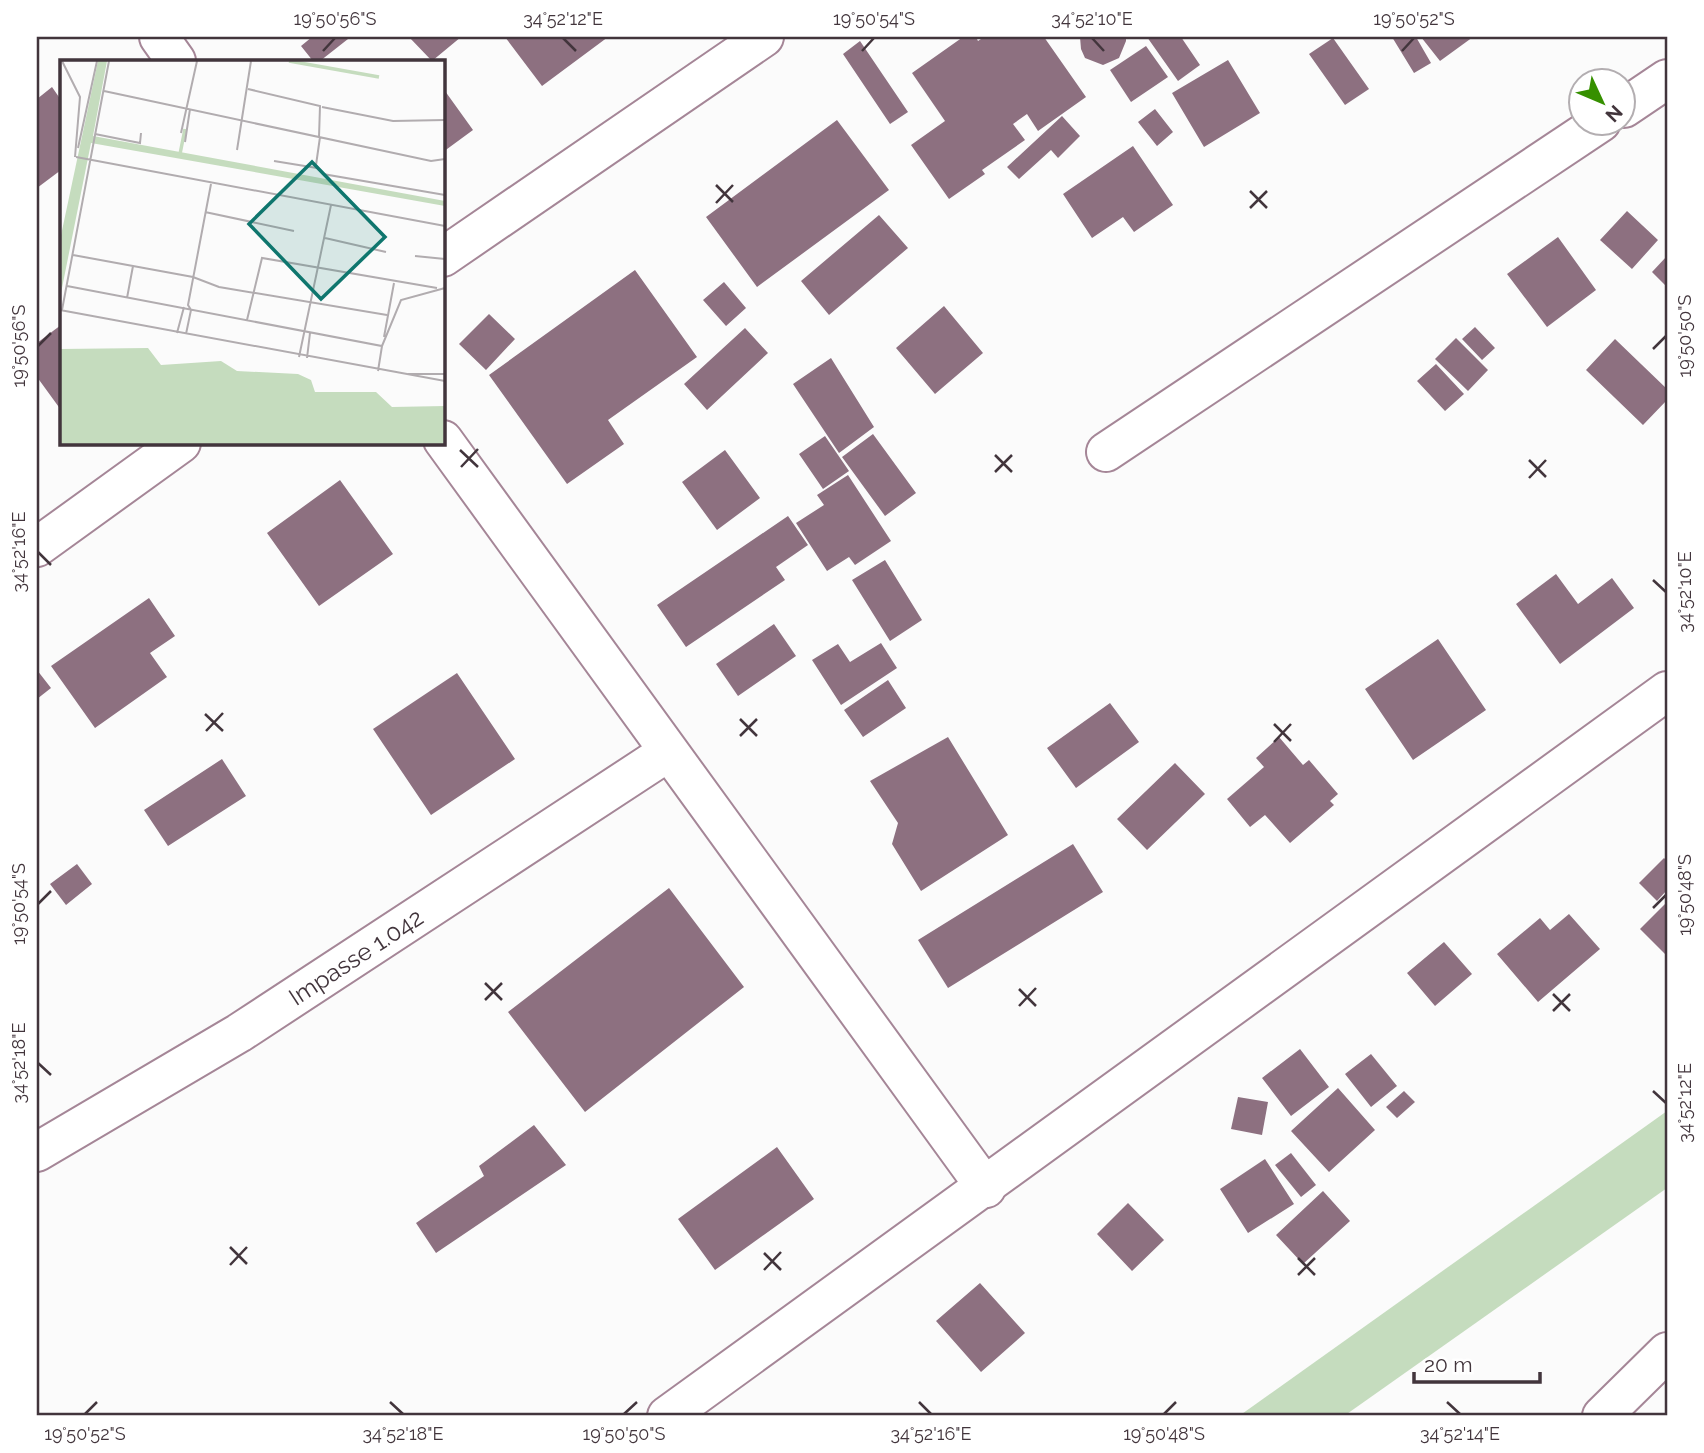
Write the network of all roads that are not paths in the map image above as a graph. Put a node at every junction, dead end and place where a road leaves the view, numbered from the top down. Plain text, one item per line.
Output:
1 (159, 37) edge
2 (764, 37) edge
3 (175, 60) edge
4 (1667, 79) edge
5 (1638, 98) edge
6 (1580, 136) edge
7 (444, 256) edge
8 (444, 441) edge
9 (180, 444) edge
10 (1106, 452) dead end
11 (37, 547) edge
12 (1667, 691) edge
13 (668, 752) junction
14 (37, 1152) edge
15 (986, 1188) junction
16 (1667, 1352) edge
17 (667, 1416) edge
18 (1602, 1416) edge

1 - 3 street
2 - 7 street
4 - 5 street
6 - 10 street
8 - 13 street
9 - 11 street
12 - 15 street
13 - 14 street, Impasse 1.042
13 - 15 street
15 - 17 street
16 - 18 street

